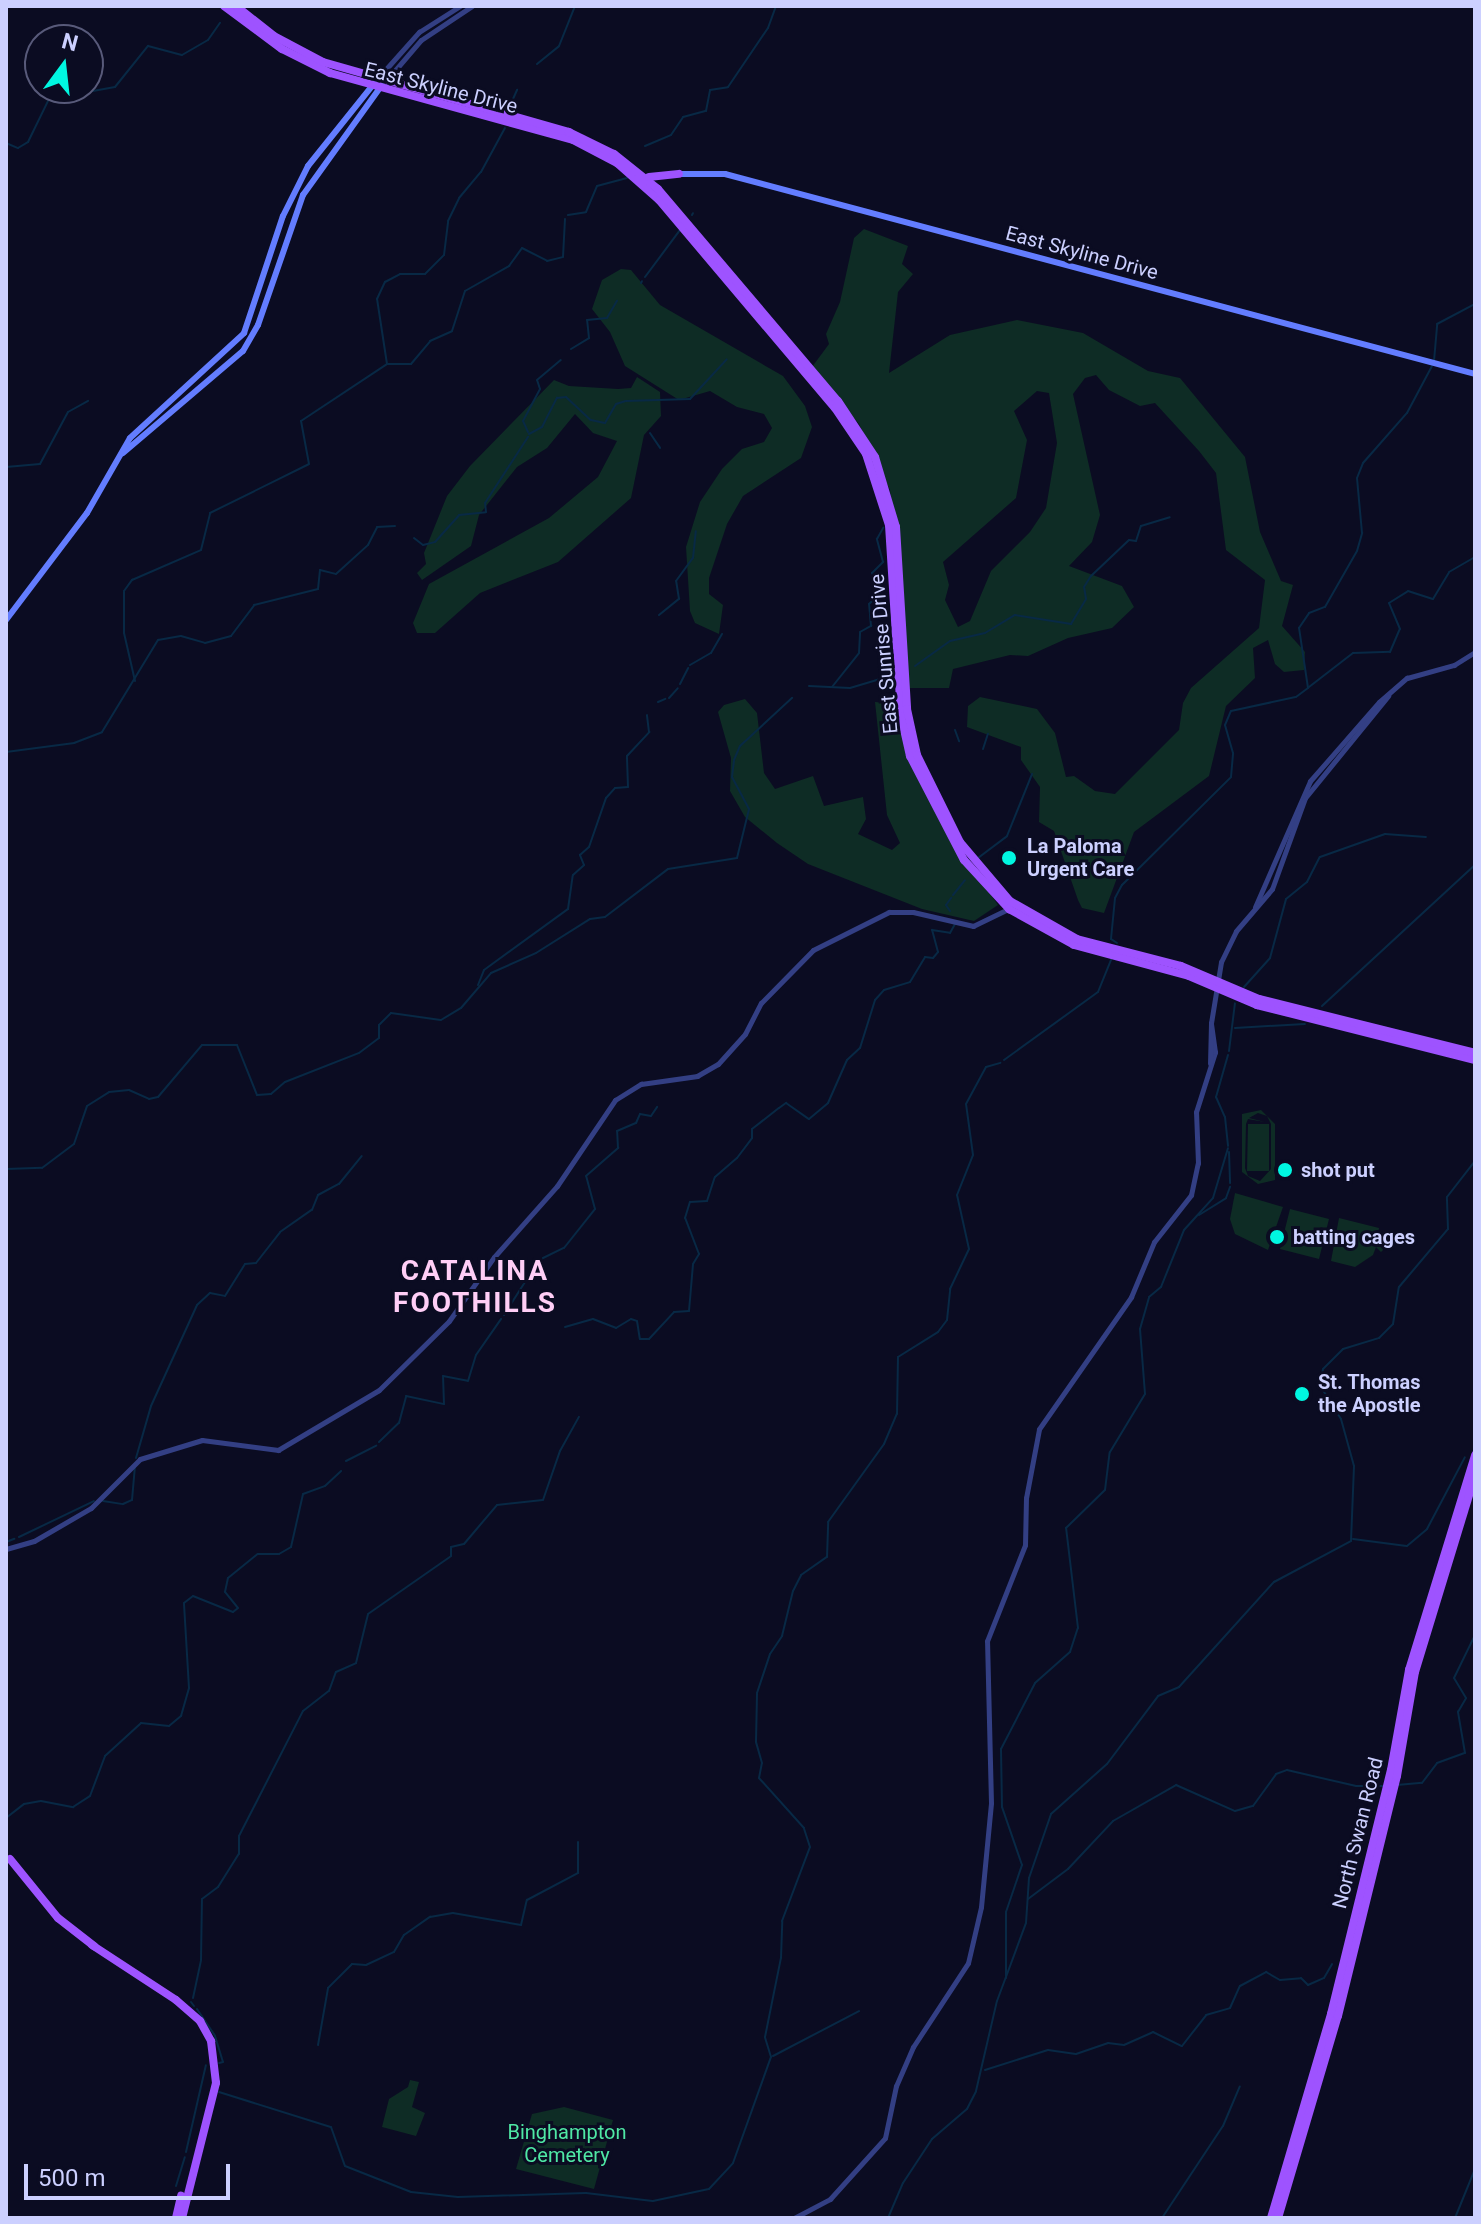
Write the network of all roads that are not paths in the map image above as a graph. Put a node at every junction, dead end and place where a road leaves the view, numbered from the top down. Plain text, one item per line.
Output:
1 (224, 6) edge
2 (460, 6) edge
3 (472, 6) edge
4 (235, 10) edge
5 (378, 85) junction
6 (456, 108) junction
7 (510, 115) junction
8 (639, 171) junction
9 (679, 174) junction
10 (658, 192) junction
11 (1475, 374) edge
12 (117, 458) junction
13 (6, 620) edge
14 (1475, 652) edge
15 (1007, 905) junction
16 (1215, 984) junction
17 (1211, 1023) junction
18 (1212, 1038) junction
19 (1215, 1052) junction
20 (1475, 1053) edge
21 (1475, 1060) edge
22 (1210, 1063) junction
23 (1475, 1455) edge
24 (1475, 1476) edge
25 (6, 1549) edge
26 (8, 1857) edge
27 (191, 2173) junction
28 (176, 2218) edge
29 (182, 2218) edge
30 (794, 2218) edge
31 (1271, 2218) edge
32 (1278, 2218) edge

1 - 4 main road, East Skyline Drive
2 - 5 street
3 - 5 street
4 - 5 main road, East Skyline Drive
4 - 5 main road, East Skyline Drive
5 - 6 main road, East Skyline Drive
5 - 7 main road, East Skyline Drive
5 - 12 main road
5 - 12 main road
6 - 7 main road
6 - 10 main road, East Skyline Drive
7 - 8 main road, East Skyline Drive
8 - 9 main road
8 - 10 main road, East Skyline Drive
9 - 10 main road
9 - 11 main road, East Skyline Drive
10 - 15 main road, East Sunrise Drive
12 - 13 main road
14 - 16 street
15 - 16 main road, East Sunrise Drive
15 - 25 street
16 - 17 street
16 - 20 main road, East Sunrise Drive
16 - 21 main road, East Sunrise Drive
17 - 18 street
17 - 19 street
18 - 19 street
18 - 22 street
19 - 22 street
22 - 30 street
23 - 31 main road, North Swan Road
24 - 32 main road, North Swan Road
26 - 27 main road
27 - 28 main road
27 - 29 main road

